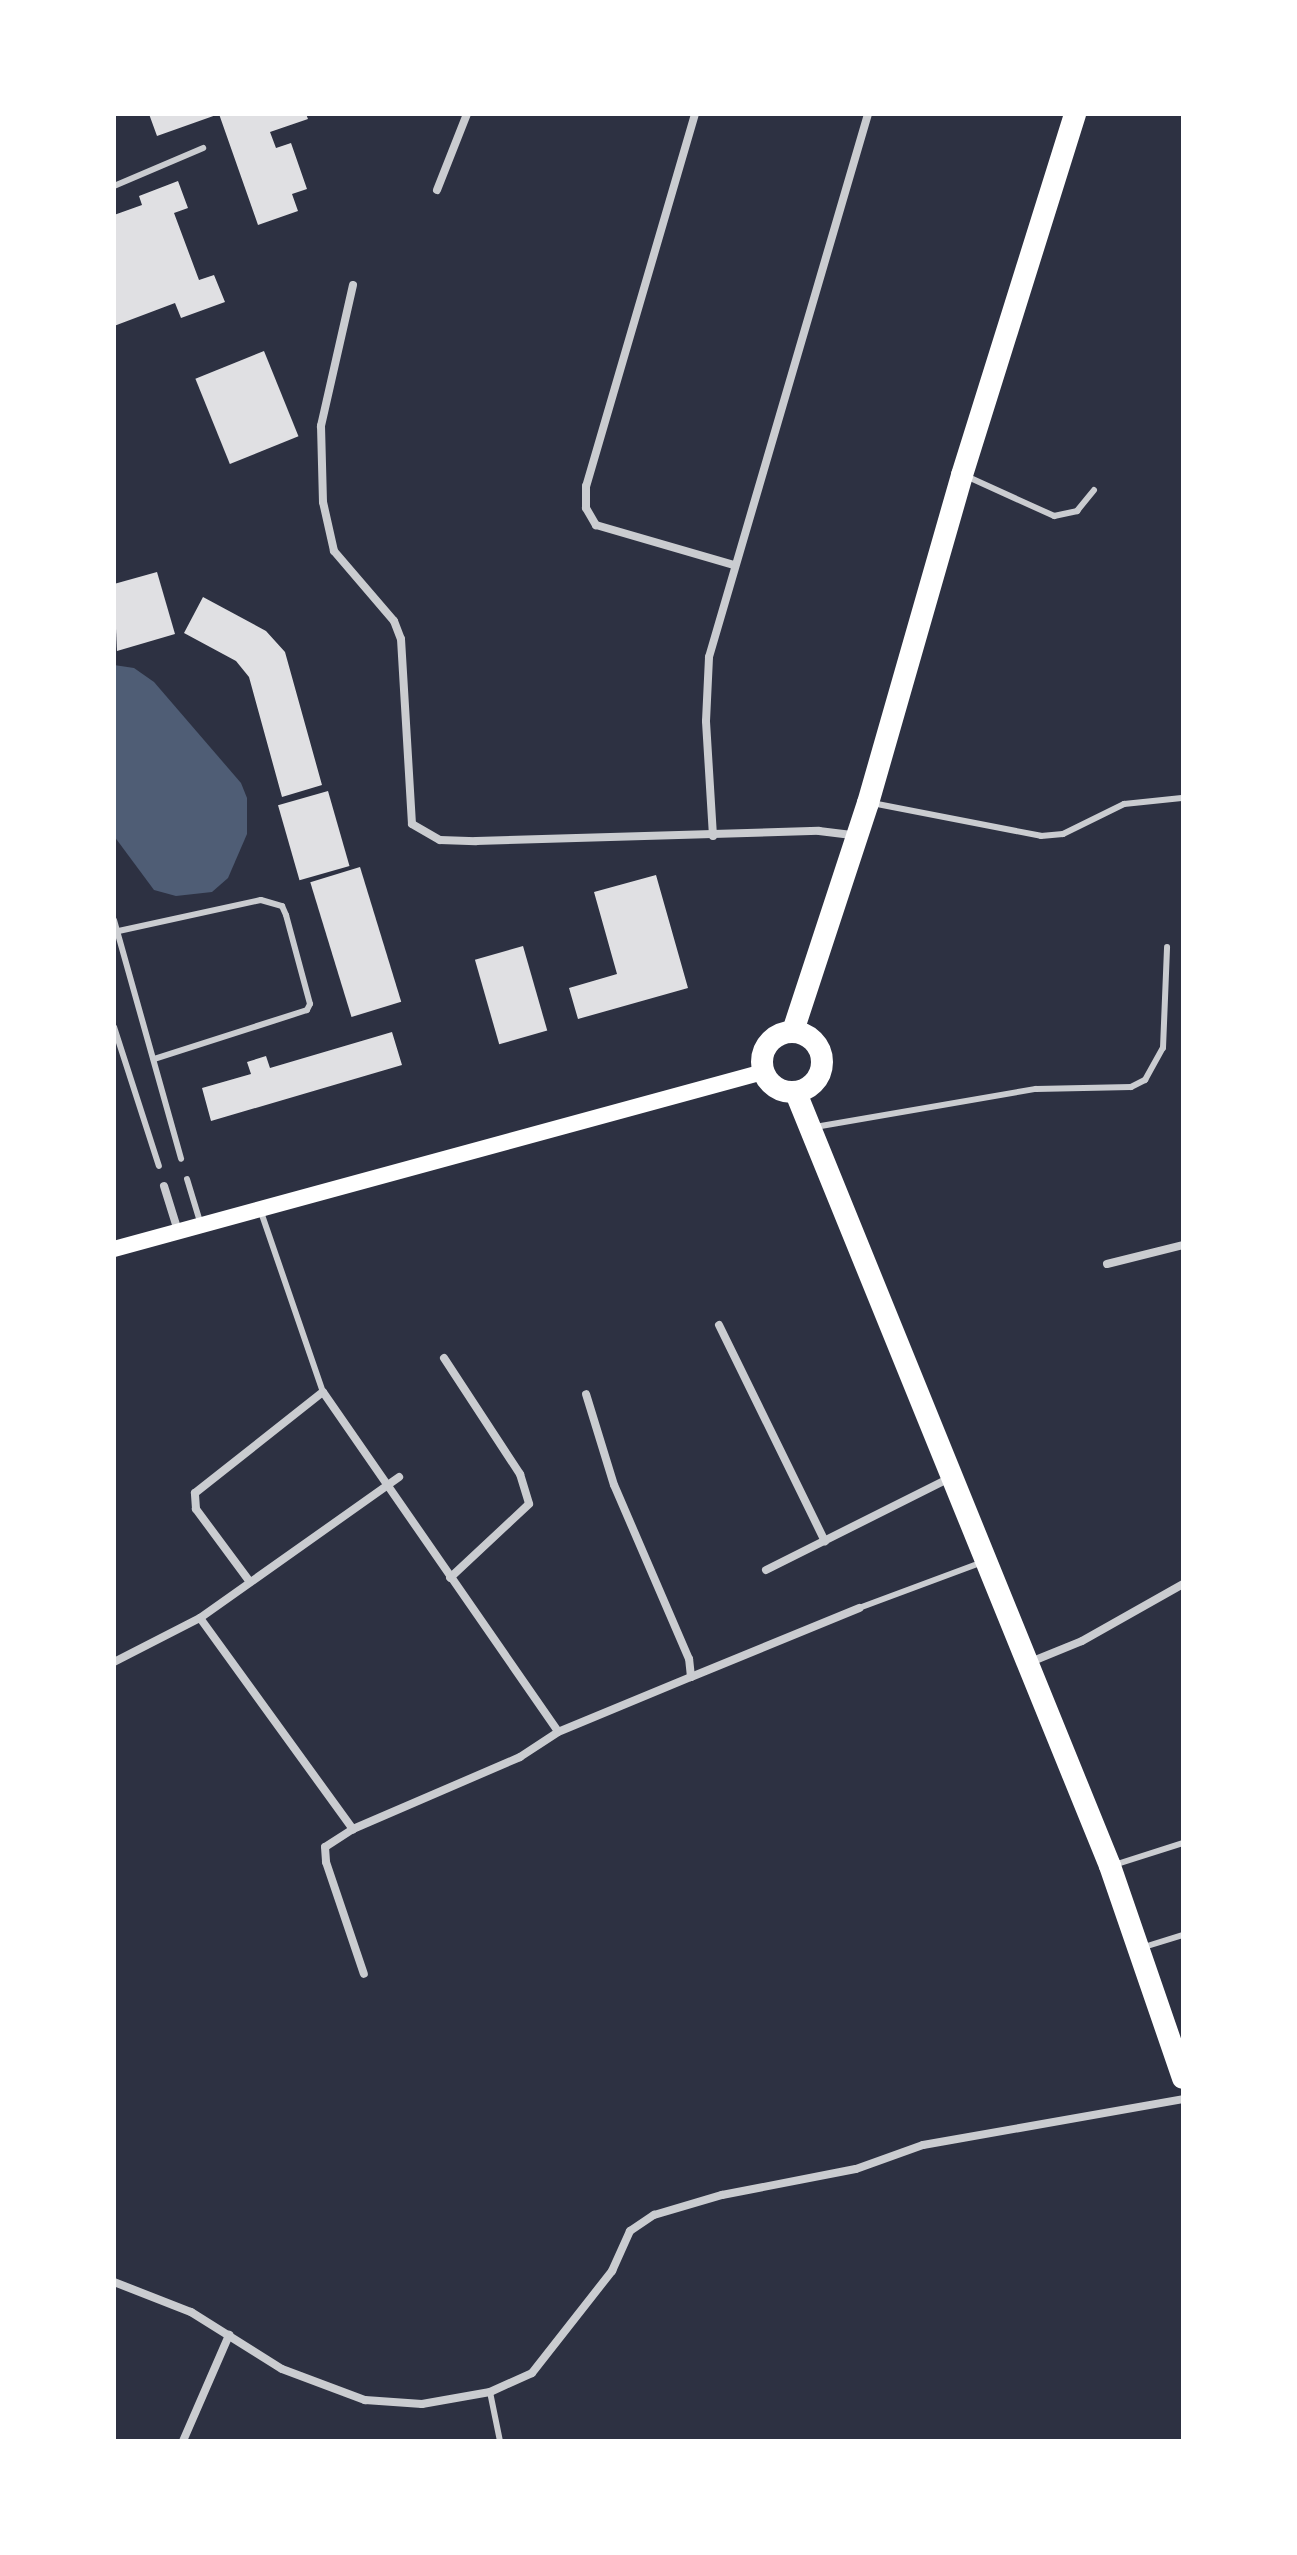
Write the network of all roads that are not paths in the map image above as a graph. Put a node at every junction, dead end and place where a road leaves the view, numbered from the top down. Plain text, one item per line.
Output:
1 (467, 114) edge
2 (695, 114) edge
3 (868, 114) edge
4 (1075, 114) edge
5 (203, 148) dead end
6 (114, 186) edge
7 (437, 190) dead end
8 (353, 285) dead end
9 (962, 475) junction
10 (1094, 490) dead end
11 (734, 565) junction
12 (1182, 798) edge
13 (868, 803) junction
14 (713, 836) junction
15 (858, 836) junction
16 (114, 920) edge
17 (116, 931) edge
18 (1167, 947) dead end
19 (114, 1027) edge
20 (793, 1031) junction
21 (154, 1059) junction
22 (763, 1072) junction
23 (796, 1093) junction
24 (812, 1128) junction
25 (181, 1159) dead end
26 (159, 1166) dead end
27 (187, 1179) dead end
28 (164, 1186) dead end
29 (259, 1208) junction
30 (201, 1225) junction
31 (179, 1231) junction
32 (1183, 1245) edge
33 (114, 1249) edge
34 (1107, 1264) dead end
35 (719, 1325) dead end
36 (444, 1358) dead end
37 (323, 1392) junction
38 (586, 1394) dead end
39 (954, 1476) junction
40 (399, 1477) dead end
41 (387, 1486) junction
42 (825, 1541) junction
43 (987, 1561) junction
44 (766, 1570) dead end
45 (450, 1578) junction
46 (250, 1582) junction
47 (1183, 1584) edge
48 (859, 1608) joint
49 (200, 1618) junction
50 (114, 1662) edge
51 (1028, 1663) junction
52 (691, 1677) junction
53 (558, 1732) junction
54 (353, 1829) junction
55 (1183, 1843) edge
56 (1110, 1866) junction
57 (1183, 1935) edge
58 (1140, 1948) junction
59 (364, 1974) dead end
60 (1183, 2078) edge
61 (1183, 2099) edge
62 (114, 2282) edge
63 (229, 2335) junction
64 (490, 2392) junction
65 (183, 2441) edge
66 (500, 2441) edge

1 - 7 street
2 - 11 street
3 - 11 street
4 - 9 highway
5 - 6 lane
8 - 14 street
9 - 10 lane
9 - 13 highway
11 - 14 street
12 - 13 lane
13 - 15 highway
14 - 15 street
15 - 20 highway
16 - 17 lane
17 - 21 lane
17 - 21 lane
18 - 24 lane
19 - 26 lane
20 - 22 highway
20 - 23 highway
21 - 25 lane
22 - 23 highway
22 - 29 main road
23 - 24 highway
24 - 39 highway
27 - 30 lane
28 - 31 street
29 - 30 main road
29 - 37 lane
30 - 31 main road
31 - 33 main road
32 - 34 street
35 - 42 street
36 - 45 street
37 - 41 street
37 - 46 street
38 - 52 street
39 - 42 street
39 - 43 highway
40 - 41 street
41 - 45 street
41 - 46 street
42 - 44 street
43 - 48 lane
43 - 51 highway
45 - 53 street
46 - 49 street
47 - 51 street
48 - 52 street
49 - 50 street
49 - 54 street
51 - 56 highway
52 - 53 street
53 - 54 street
54 - 59 street
55 - 56 lane
56 - 58 highway
57 - 58 lane
58 - 60 highway
61 - 64 street
62 - 63 street
63 - 64 street
63 - 65 street
64 - 66 lane

